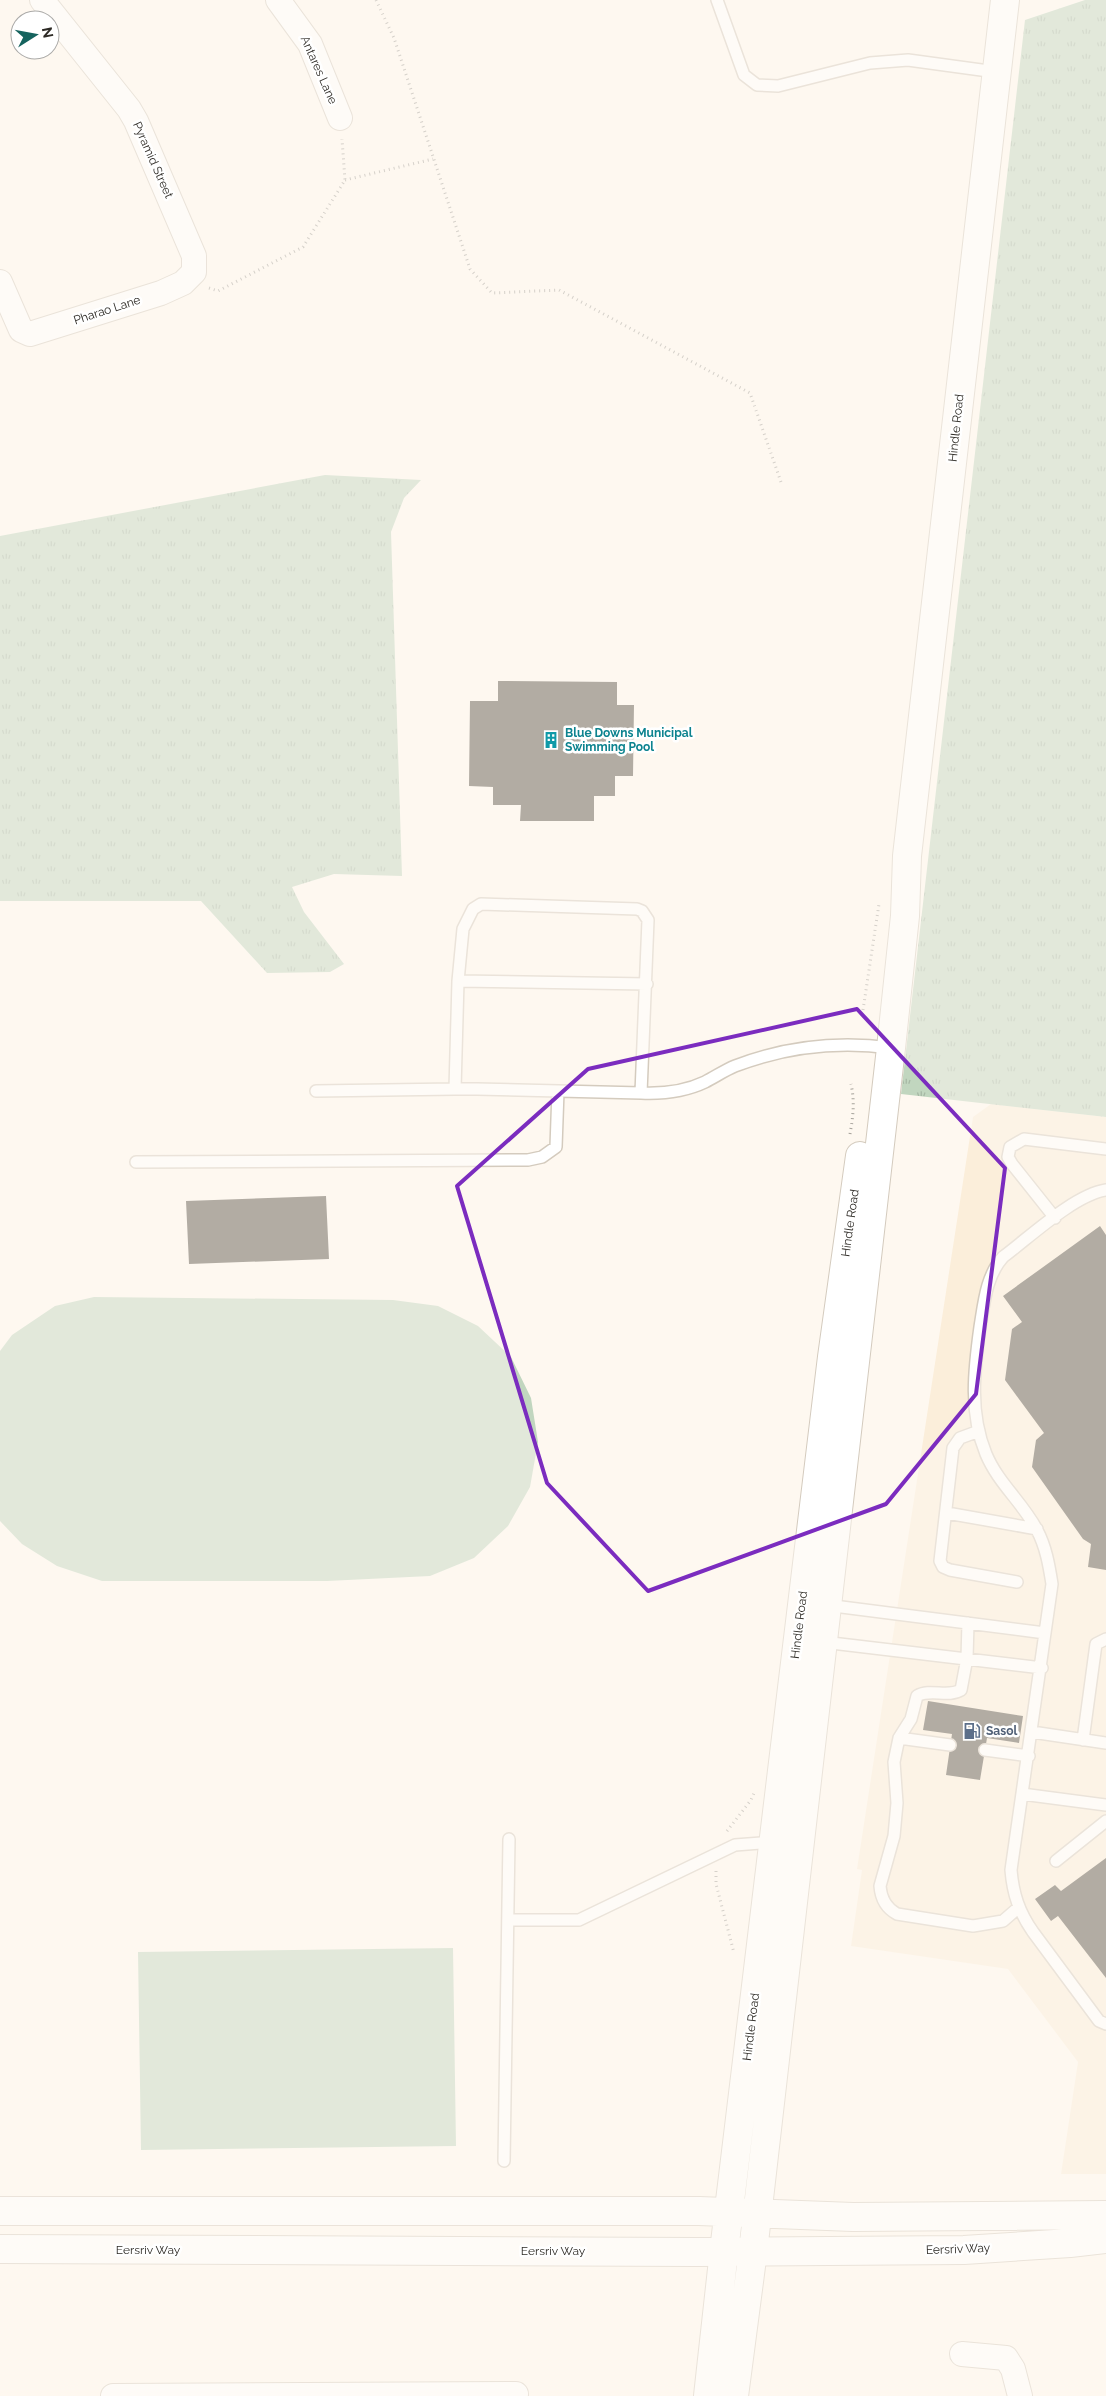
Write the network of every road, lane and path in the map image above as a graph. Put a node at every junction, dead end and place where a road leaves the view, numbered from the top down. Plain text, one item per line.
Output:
1 (42, 0) edge
2 (278, 0) edge
3 (376, 0) edge
4 (717, 0) edge
5 (1005, 0) edge
6 (996, 72) junction
7 (340, 118) joint
8 (433, 159) junction
9 (345, 180) junction
10 (0, 282) edge
11 (185, 282) junction
12 (782, 485) dead end
13 (458, 981) junction
14 (647, 984) junction
15 (883, 1047) junction
16 (455, 1089) junction
17 (316, 1091) dead end
18 (558, 1091) junction
19 (641, 1093) junction
20 (1106, 1149) edge
21 (136, 1162) dead end
22 (1106, 1190) edge
23 (1055, 1218) junction
24 (980, 1432) junction
25 (947, 1512) junction
26 (1037, 1530) junction
27 (1017, 1582) dead end
28 (814, 1603) junction
29 (968, 1623) junction
30 (1045, 1633) junction
31 (1106, 1639) edge
32 (810, 1641) junction
33 (967, 1658) junction
34 (1042, 1668) junction
35 (1032, 1732) junction
36 (900, 1738) junction
37 (1083, 1740) junction
38 (1106, 1743) edge
39 (950, 1745) dead end
40 (985, 1750) dead end
41 (1028, 1756) junction
42 (1022, 1794) junction
43 (1106, 1805) edge
44 (1106, 1821) edge
45 (509, 1839) dead end
46 (773, 1842) junction
47 (1056, 1861) dead end
48 (1018, 1908) junction
49 (508, 1920) junction
50 (1106, 2024) edge
51 (504, 2160) dead end
52 (0, 2211) edge
53 (729, 2211) junction
54 (757, 2212) junction
55 (1106, 2215) edge
56 (1106, 2239) edge
57 (0, 2249) edge
58 (724, 2251) junction
59 (753, 2251) junction
60 (962, 2354) dead end
61 (516, 2394) dead end
62 (416, 2395) edge
63 (113, 2396) edge
64 (708, 2396) edge
65 (734, 2396) edge
66 (1020, 2396) edge

1 - 11 street, Pyramid Street
2 - 7 street, Antares Lane
3 - 8 path
4 - 6 lane
5 - 6 main road, Hindle Road
6 - 15 main road, Hindle Road
7 - 9 path
8 - 9 path
8 - 12 path
9 - 11 path
10 - 11 street, Pharao Lane
13 - 14 lane
13 - 14 lane
13 - 16 lane
14 - 19 lane
15 - 19 lane
15 - 28 main road, Hindle Road
16 - 17 lane
16 - 18 lane
18 - 19 lane
18 - 21 lane
20 - 23 lane
22 - 23 lane
23 - 24 lane
24 - 25 lane
24 - 26 lane
25 - 26 lane
25 - 27 lane
26 - 30 lane
28 - 29 lane
28 - 32 main road, Hindle Road
29 - 30 lane
29 - 33 lane
30 - 34 lane
31 - 37 lane
32 - 33 lane
32 - 46 main road, Hindle Road
32 - 54 main road, Hindle Road
33 - 34 lane
33 - 36 lane
34 - 35 lane
35 - 37 lane
35 - 41 lane
36 - 39 lane
36 - 48 lane
37 - 38 lane
40 - 41 lane
41 - 42 lane
42 - 43 lane
42 - 48 lane
44 - 47 lane
45 - 49 lane
46 - 49 lane
46 - 53 main road, Hindle Road
48 - 50 lane
49 - 51 lane
52 - 53 main road
53 - 54 main road
53 - 58 main road, Hindle Road
54 - 55 main road
54 - 59 main road, Hindle Road
56 - 59 main road, Eersriv Way
57 - 58 main road, Eersriv Way
58 - 59 main road, Eersriv Way
58 - 64 main road, Hindle Road
59 - 65 main road, Hindle Road
60 - 66 street
61 - 62 street
62 - 63 street

